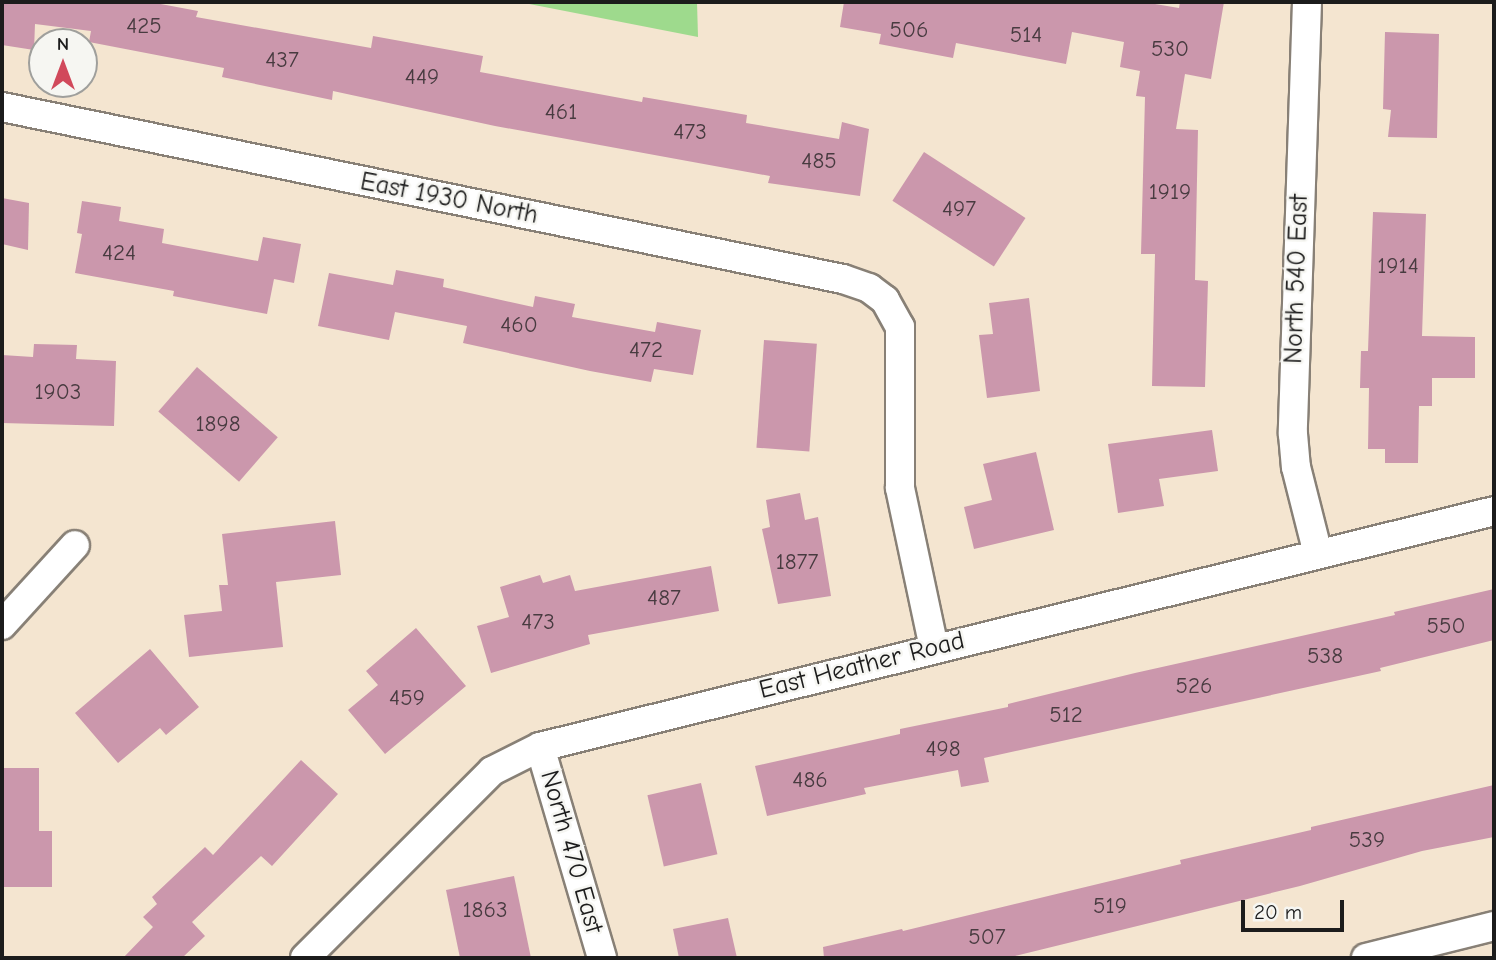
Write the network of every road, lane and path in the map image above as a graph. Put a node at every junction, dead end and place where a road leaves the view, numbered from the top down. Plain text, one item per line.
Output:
1 (1307, 2) edge
2 (2, 107) edge
3 (1494, 511) edge
4 (75, 545) dead end
5 (1318, 554) junction
6 (2, 625) edge
7 (934, 648) junction
8 (540, 747) junction
9 (1494, 926) edge
10 (305, 958) edge
11 (602, 958) edge
12 (1366, 958) edge

1 - 5 street, North 540 East
2 - 7 street, East 1930 North
3 - 5 street, East Heather Road
4 - 6 street
5 - 7 street, East Heather Road
7 - 8 street, East Heather Road
8 - 10 street, East Heather Road
8 - 11 street, North 470 East
9 - 12 street

